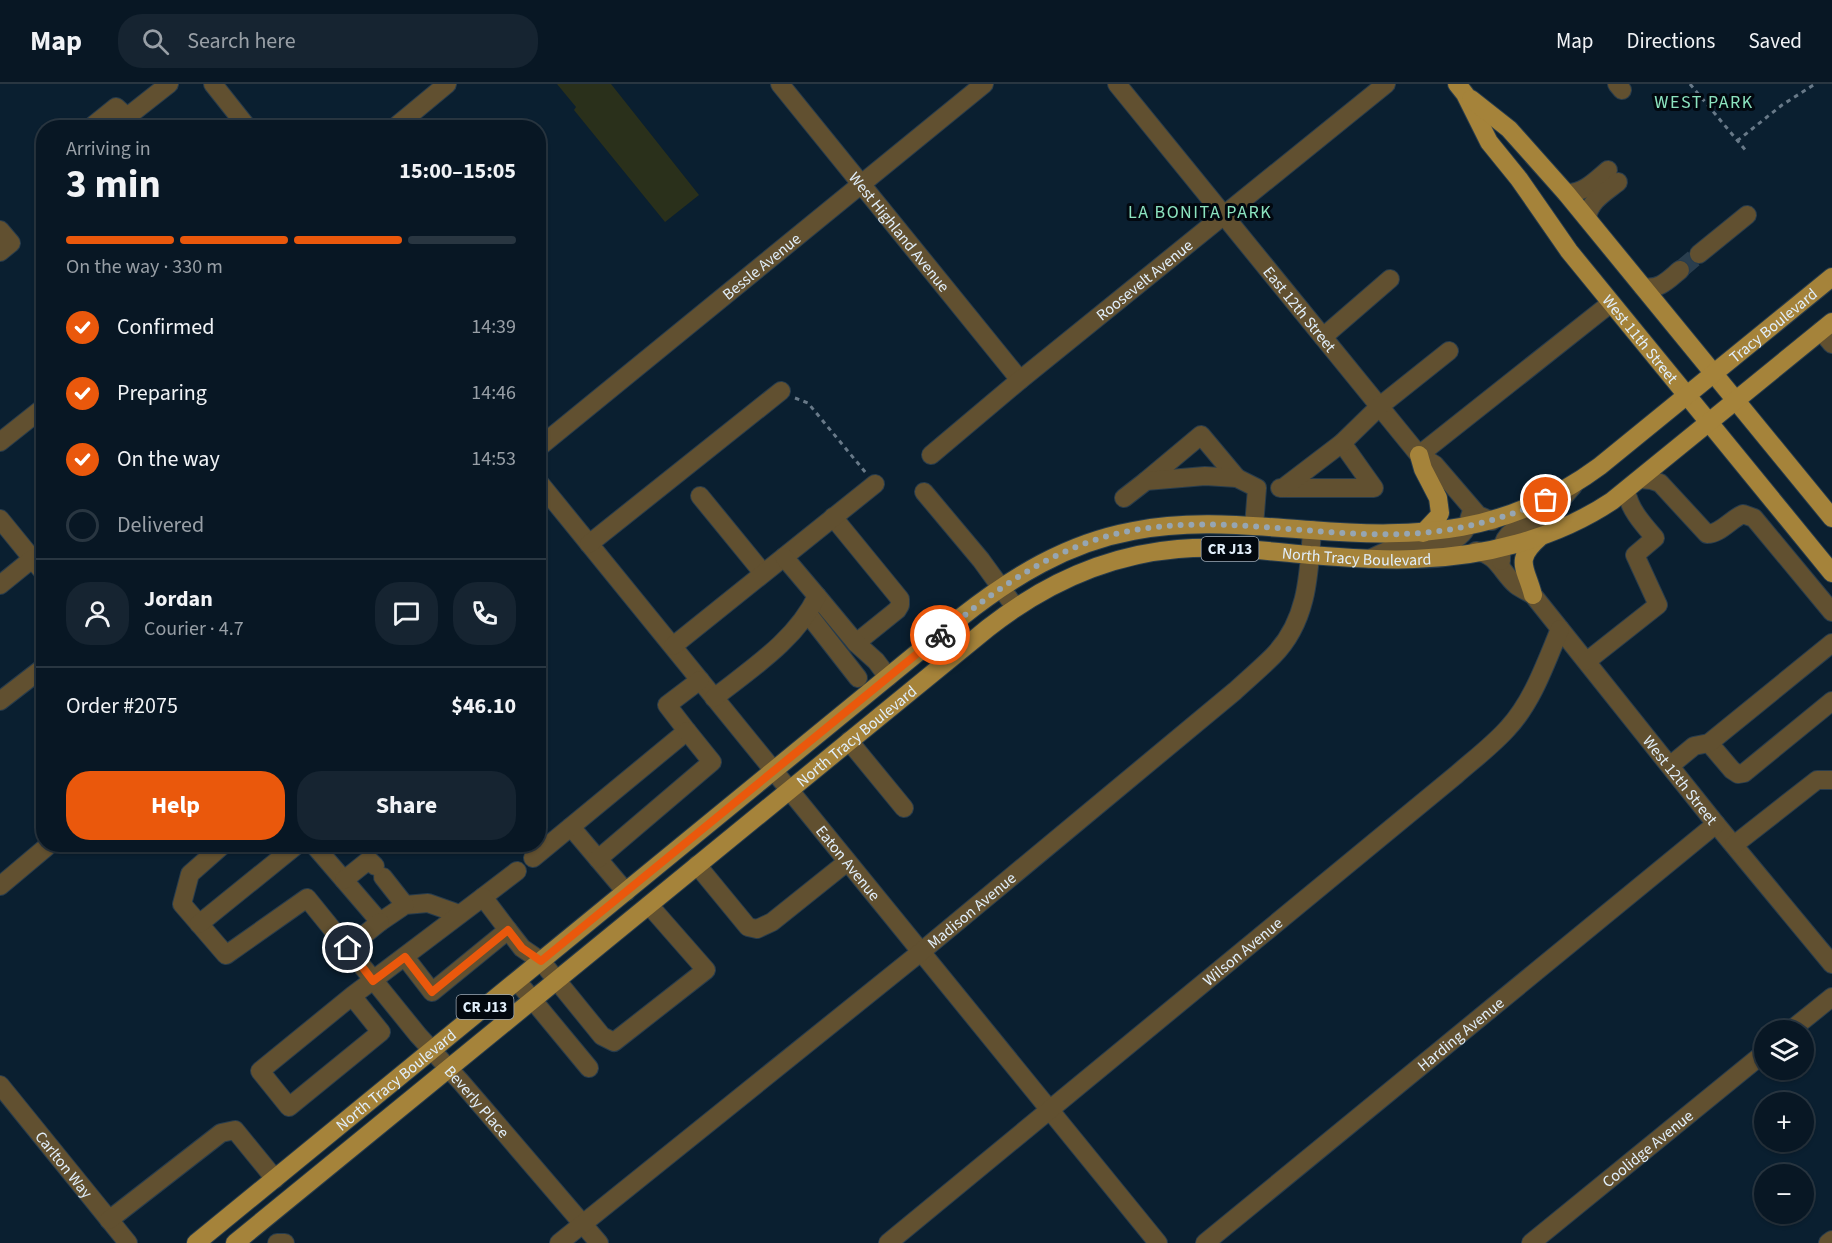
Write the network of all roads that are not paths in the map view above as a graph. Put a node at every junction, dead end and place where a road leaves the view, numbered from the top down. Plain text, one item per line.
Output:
1 (169, 84) edge
2 (213, 84) edge
3 (447, 84) edge
4 (780, 84) edge
5 (984, 84) edge
6 (1117, 84) edge
7 (1386, 84) edge
8 (1461, 89) edge
9 (100, 120) edge
10 (242, 120) edge
11 (404, 120) edge
12 (861, 184) junction
13 (1566, 193) junction
14 (1747, 215) dead end
15 (1224, 217) junction
16 (1587, 218) junction
17 (0, 230) edge
18 (0, 252) edge
19 (1699, 254) tunnel mouth
20 (1680, 270) tunnel mouth
21 (1832, 277) edge
22 (1390, 279) dead end
23 (1643, 287) junction
24 (1611, 303) junction
25 (1828, 332) edge
26 (1323, 337) junction
27 (1449, 351) dead end
28 (1714, 374) junction
29 (1020, 380) junction
30 (781, 391) road end
31 (1687, 396) junction
32 (1736, 400) junction
33 (1380, 406) junction
34 (36, 413) edge
35 (1709, 423) junction
36 (546, 440) edge
37 (0, 442) edge
38 (1342, 443) junction
39 (931, 455) dead end
40 (1419, 455) junction
41 (1237, 478) junction
42 (1146, 481) junction
43 (874, 483) road end
44 (1576, 483) junction
45 (1633, 485) junction
46 (1257, 488) junction
47 (1282, 488) junction
48 (546, 491) edge
49 (924, 492) dead end
50 (700, 496) dead end
51 (1124, 498) dead end
52 (1469, 507) junction
53 (1828, 508) edge
54 (833, 517) junction
55 (0, 519) edge
56 (1492, 521) junction
57 (1254, 526) junction
58 (1468, 526) junction
59 (1312, 530) junction
60 (1423, 533) junction
61 (1540, 537) junction
62 (589, 544) junction
63 (1502, 547) junction
64 (1476, 552) junction
65 (1311, 555) junction
66 (784, 557) junction
67 (1370, 559) junction
68 (36, 564) edge
69 (1501, 566) junction
70 (36, 571) edge
71 (764, 573) junction
72 (1832, 573) edge
73 (0, 585) edge
74 (1001, 587) junction
75 (817, 596) junction
76 (1533, 596) junction
77 (1015, 607) junction
78 (1832, 612) edge
79 (808, 614) junction
80 (1560, 629) junction
81 (856, 643) junction
82 (1832, 643) edge
83 (673, 646) junction
84 (1587, 661) junction
85 (36, 673) edge
86 (888, 677) junction
87 (858, 678) dead end
88 (700, 680) junction
89 (714, 698) junction
90 (0, 701) edge
91 (1832, 701) edge
92 (687, 731) junction
93 (849, 741) junction
94 (1709, 743) junction
95 (1671, 765) junction
96 (774, 771) junction
97 (1832, 780) edge
98 (789, 790) junction
99 (904, 808) dead end
100 (1716, 824) junction
101 (571, 826) junction
102 (1734, 845) junction
103 (546, 847) edge
104 (40, 852) edge
105 (215, 852) edge
106 (288, 852) edge
107 (320, 852) edge
108 (540, 852) edge
109 (533, 858) dead end
110 (598, 859) junction
111 (848, 862) junction
112 (697, 865) junction
113 (517, 871) dead end
114 (344, 880) junction
115 (0, 886) edge
116 (626, 892) junction
117 (483, 897) junction
118 (405, 905) junction
119 (649, 905) junction
120 (459, 914) junction
121 (380, 922) junction
122 (199, 924) junction
123 (508, 930) junction
124 (348, 948) junction
125 (922, 951) junction
126 (405, 957) junction
127 (541, 961) junction
128 (1832, 964) edge
129 (373, 981) junction
130 (517, 981) junction
131 (557, 981) junction
132 (352, 996) junction
133 (1832, 997) edge
134 (533, 1000) junction
135 (1803, 1020) edge
136 (432, 1050) junction
137 (1754, 1061) edge
138 (448, 1068) junction
139 (589, 1068) dead end
140 (0, 1085) edge
141 (1050, 1110) junction
142 (275, 1179) junction
143 (109, 1220) junction
144 (583, 1224) junction
145 (247, 1239) edge
146 (1832, 1240) edge
147 (128, 1243) edge
148 (196, 1243) edge
149 (277, 1243) edge
150 (285, 1243) edge
151 (559, 1243) edge
152 (599, 1243) edge
153 (888, 1243) edge
154 (1158, 1243) edge
155 (1205, 1243) edge
156 (1531, 1243) edge
157 (1828, 1243) edge

1 - 9 street
2 - 10 street
3 - 11 street
4 - 12 street, West Highland Avenue
5 - 12 street, Bessle Avenue
6 - 15 street, East 12th Street
7 - 15 street, Roosevelt Avenue
8 - 13 main road, West 11th Street
8 - 24 main road, West 11th Street
12 - 29 street, West Highland Avenue
12 - 36 street, Bessle Avenue
13 - 16 main road, West 11th Street
13 - 16 street
14 - 19 street
15 - 26 street, East 12th Street
15 - 29 street, Roosevelt Avenue
16 - 23 main road, West 11th Street
17 - 18 street
20 - 23 street
21 - 28 main road, Tracy Boulevard
22 - 26 street
23 - 28 main road, West 11th Street
24 - 31 main road, West 11th Street
24 - 40 street
25 - 32 main road
26 - 33 street, East 12th Street
27 - 33 street
28 - 31 main road, North Tracy Boulevard / CR J13
28 - 32 main road, West 11th Street
29 - 39 street, Roosevelt Avenue
30 - 62 street
31 - 35 main road, West 11th Street
31 - 44 main road, North Tracy Boulevard / CR J13
32 - 35 main road, North Tracy Boulevard
32 - 53 main road, West 11th Street
33 - 38 street
33 - 40 street, East 12th Street
34 - 37 street
35 - 45 main road, North Tracy Boulevard / CR J13
35 - 72 main road, West 11th Street
38 - 47 street
38 - 47 street
40 - 52 street, East 12th Street
40 - 60 main road
41 - 42 street
41 - 42 street
41 - 46 street
42 - 51 street
43 - 54 street
44 - 56 main road, North Tracy Boulevard / CR J13
44 - 63 street
45 - 61 main road, North Tracy Boulevard / CR J13
45 - 78 street
45 - 84 street
46 - 47 street
46 - 57 street
48 - 62 street, Eaton Avenue
49 - 74 street
50 - 71 street
52 - 56 street, East 12th Street
52 - 58 street
54 - 66 street
54 - 81 street
55 - 68 street
56 - 58 main road, North Tracy Boulevard / CR J13
57 - 59 main road, North Tracy Boulevard / CR J13
57 - 74 main road, North Tracy Boulevard / CR J13
58 - 60 main road, North Tracy Boulevard / CR J13
58 - 67 street
59 - 60 main road, North Tracy Boulevard / CR J13
59 - 65 street, Madison Avenue
61 - 63 main road, North Tracy Boulevard / CR J13
61 - 76 main road
62 - 83 street, Eaton Avenue
63 - 64 main road, North Tracy Boulevard / CR J13
63 - 69 street
64 - 67 main road, North Tracy Boulevard / CR J13
64 - 69 street
65 - 67 main road, North Tracy Boulevard / CR J13
65 - 77 main road, North Tracy Boulevard / CR J13
65 - 125 street, Madison Avenue
66 - 71 street
66 - 75 street
69 - 76 street
70 - 73 street
71 - 83 street
74 - 77 street
74 - 86 main road, North Tracy Boulevard / CR J13
75 - 79 street
75 - 81 street
76 - 80 street, West 12th Street
77 - 93 main road, North Tracy Boulevard / CR J13
79 - 87 street
79 - 89 street
80 - 84 street, West 12th Street
80 - 141 street, Wilson Avenue
81 - 86 street
82 - 94 street
83 - 88 street, Eaton Avenue
84 - 95 street, West 12th Street
85 - 90 street
86 - 96 main road, North Tracy Boulevard / CR J13
88 - 89 street, Eaton Avenue
88 - 92 street
89 - 96 street, Eaton Avenue
91 - 94 street
92 - 101 street
92 - 110 street
93 - 98 main road, North Tracy Boulevard / CR J13
93 - 99 street
94 - 95 street
95 - 100 street, West 12th Street
96 - 98 street, Eaton Avenue
96 - 116 main road, North Tracy Boulevard / CR J13
97 - 102 street
98 - 111 street, Eaton Avenue
98 - 112 main road, North Tracy Boulevard / CR J13
100 - 102 street, West 12th Street
100 - 155 street, Harding Avenue
101 - 103 street
101 - 110 street
102 - 128 street, West 12th Street
104 - 115 street
105 - 122 street, Beverly Place
106 - 122 street
107 - 114 street
108 - 109 street
110 - 116 street
111 - 112 street
111 - 125 street, Eaton Avenue
112 - 119 main road, North Tracy Boulevard / CR J13
113 - 117 street
114 - 118 street
114 - 121 street
116 - 127 main road, North Tracy Boulevard / CR J13
117 - 120 street
117 - 123 street
118 - 120 street
118 - 121 street
119 - 131 main road, North Tracy Boulevard / CR J13
119 - 131 street
120 - 126 street
121 - 124 street
122 - 124 street, Beverly Place
123 - 126 street
123 - 127 street
124 - 129 street, Beverly Place
125 - 141 street, Eaton Avenue
125 - 144 street, Madison Avenue
126 - 129 street
127 - 130 main road, North Tracy Boulevard / CR J13
127 - 131 street
129 - 132 street
129 - 136 street, Beverly Place
130 - 134 street
130 - 136 main road, North Tracy Boulevard / CR J13
131 - 134 main road, North Tracy Boulevard / CR J13
132 - 132 street
133 - 135 street
134 - 138 main road, North Tracy Boulevard / CR J13
134 - 139 street
136 - 138 street, Beverly Place
136 - 142 main road, North Tracy Boulevard / CR J13
137 - 156 street, Coolidge Avenue
138 - 144 street, Beverly Place
138 - 145 main road, North Tracy Boulevard / CR J13
140 - 143 street, Carlton Way
141 - 153 street, Wilson Avenue
141 - 154 street, Eaton Avenue
142 - 143 street
142 - 148 main road, North Tracy Boulevard / CR J13
143 - 147 street, Carlton Way
144 - 151 street, Madison Avenue
144 - 152 street, Beverly Place
146 - 157 street
149 - 150 street

